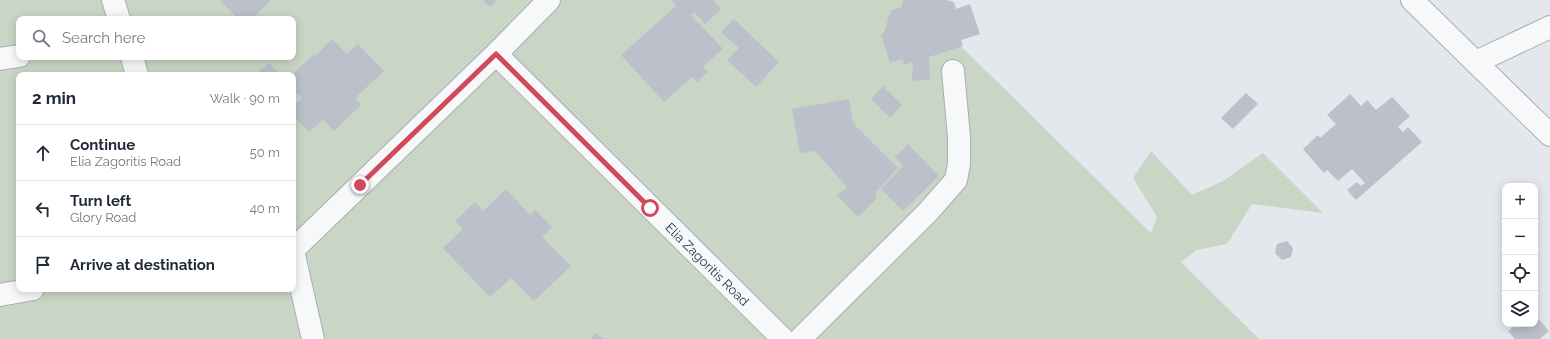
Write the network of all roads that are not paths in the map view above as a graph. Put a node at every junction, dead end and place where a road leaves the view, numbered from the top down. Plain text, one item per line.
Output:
1 (113, 0) edge
2 (549, 0) edge
3 (1412, 0) edge
4 (119, 16) edge
5 (1550, 27) edge
6 (496, 54) junction
7 (16, 56) edge
8 (0, 59) edge
9 (133, 60) edge
10 (1476, 62) junction
11 (953, 70) dead end
12 (136, 72) edge
13 (1550, 135) edge
14 (296, 248) edge
15 (296, 264) edge
16 (16, 292) edge
17 (0, 295) edge
18 (313, 339) edge
19 (783, 339) edge
20 (800, 339) edge

1 - 4 street
2 - 6 street
3 - 10 street
5 - 10 street
6 - 14 street
6 - 19 street, Elia Zagoritis Road
7 - 8 street
9 - 12 street
10 - 13 street
11 - 20 street
15 - 18 street
16 - 17 street

